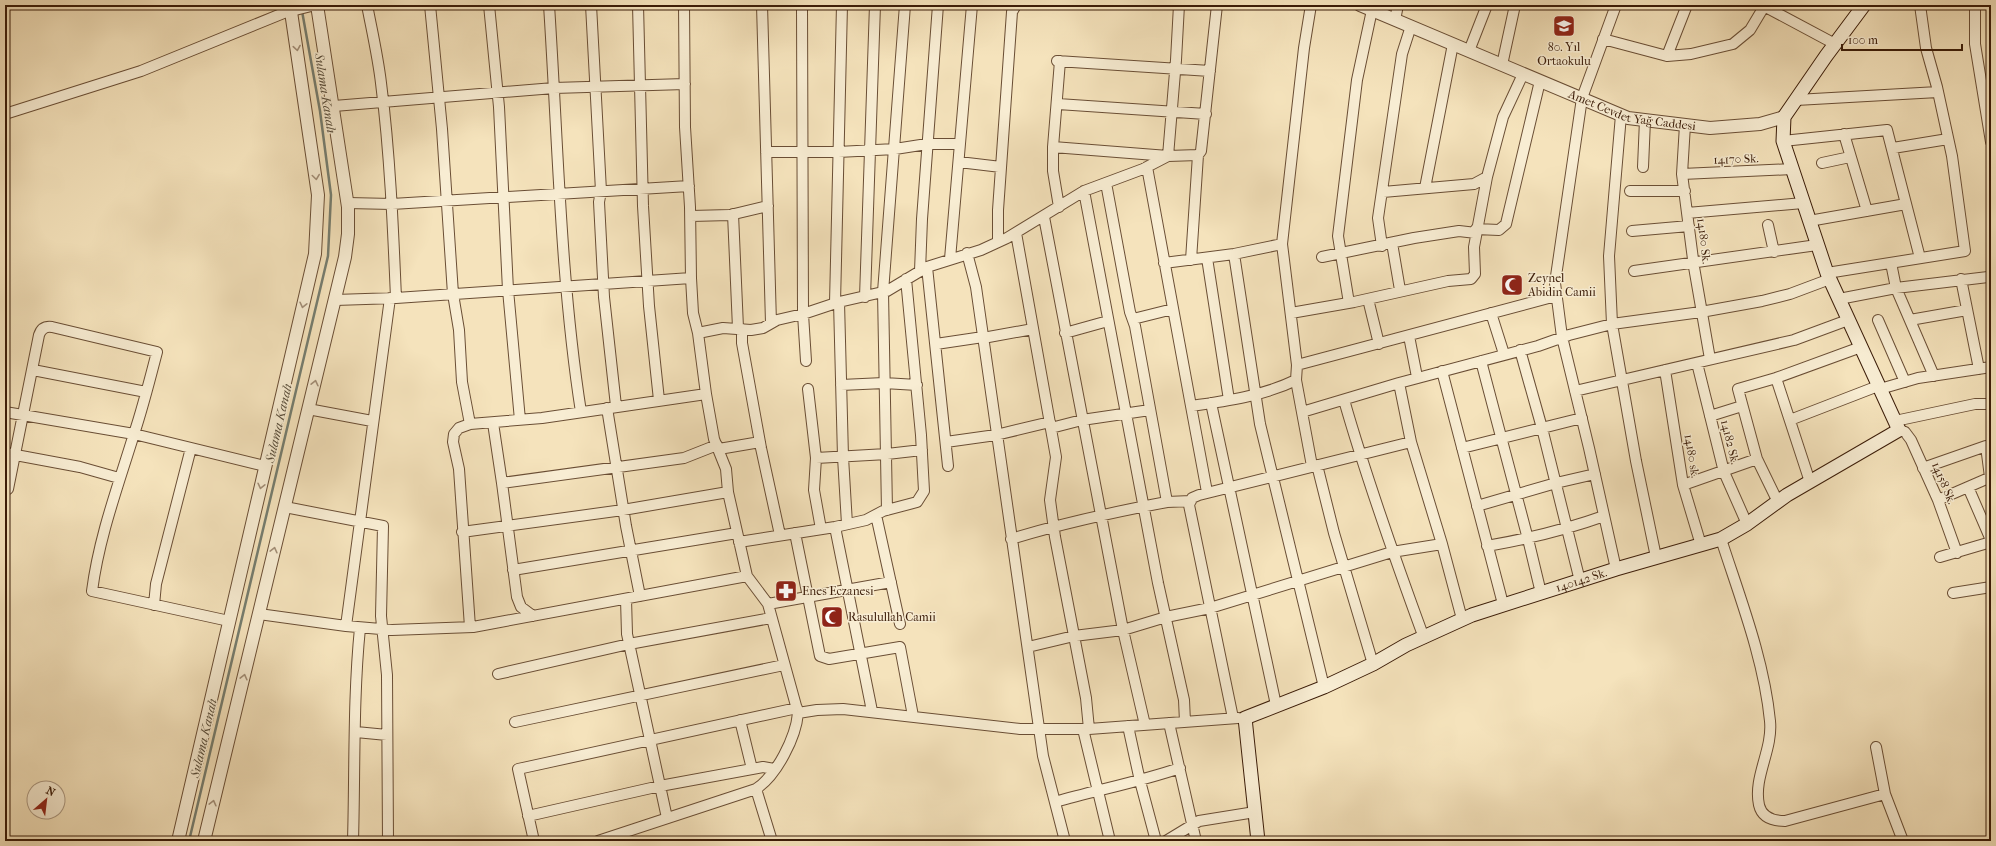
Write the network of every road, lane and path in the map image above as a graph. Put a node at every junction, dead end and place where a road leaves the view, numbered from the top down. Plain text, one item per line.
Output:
1 (311, 5) edge
2 (317, 5) edge
3 (367, 5) edge
4 (430, 5) edge
5 (489, 5) edge
6 (549, 5) edge
7 (591, 5) edge
8 (638, 5) edge
9 (684, 5) edge
10 (762, 5) edge
11 (802, 5) edge
12 (842, 5) edge
13 (875, 5) edge
14 (905, 5) edge
15 (938, 5) edge
16 (972, 5) edge
17 (1016, 5) edge
18 (1179, 5) edge
19 (1217, 5) edge
20 (1311, 5) edge
21 (1360, 5) edge
22 (1398, 5) edge
23 (1487, 5) edge
24 (1515, 5) edge
25 (1616, 5) edge
26 (1687, 5) edge
27 (1764, 5) edge
28 (1864, 5) edge
29 (1920, 5) edge
30 (1974, 5) edge
31 (292, 8) edge
32 (1372, 10) junction
33 (1396, 20) junction
34 (1411, 26) junction
35 (1603, 39) junction
36 (1453, 44) junction
37 (1835, 44) junction
38 (1469, 51) junction
39 (1667, 56) junction
40 (1502, 65) junction
41 (1176, 68) junction
42 (1210, 71) junction
43 (1523, 74) junction
44 (1540, 81) junction
45 (640, 84) junction
46 (685, 84) junction
47 (595, 86) junction
48 (554, 88) junction
49 (497, 92) junction
50 (1938, 92) junction
51 (439, 98) junction
52 (1582, 98) junction
53 (1796, 100) junction
54 (384, 102) junction
55 (1058, 104) junction
56 (334, 106) junction
57 (1172, 111) junction
58 (5, 114) edge
59 (1206, 114) junction
60 (1621, 115) junction
61 (1784, 117) junction
62 (1645, 120) junction
63 (1685, 125) junction
64 (1844, 134) junction
65 (1948, 139) junction
66 (1783, 141) junction
67 (1991, 142) edge
68 (927, 144) junction
69 (960, 144) junction
70 (1053, 147) junction
71 (1893, 148) junction
72 (895, 149) junction
73 (870, 150) junction
74 (766, 152) junction
75 (803, 152) junction
76 (838, 152) junction
77 (1198, 155) junction
78 (1168, 156) junction
79 (1850, 157) junction
80 (958, 162) junction
81 (1822, 163) dead end
82 (1001, 167) junction
83 (1147, 167) junction
84 (1643, 167) dead end
85 (1792, 169) junction
86 (1682, 174) junction
87 (1487, 177) junction
88 (1106, 182) junction
89 (689, 186) junction
90 (1425, 188) junction
91 (643, 189) junction
92 (1630, 190) dead end
93 (602, 191) junction
94 (1084, 191) junction
95 (1685, 191) junction
96 (1383, 192) junction
97 (560, 194) junction
98 (503, 198) junction
99 (447, 201) junction
100 (1803, 203) junction
101 (348, 204) junction
102 (392, 204) junction
103 (1906, 204) junction
104 (768, 206) junction
105 (1059, 207) junction
106 (1867, 211) junction
107 (1687, 212) junction
108 (733, 214) junction
109 (691, 216) junction
110 (1044, 217) junction
111 (1809, 222) junction
112 (1768, 225) dead end
113 (1689, 226) junction
114 (1476, 231) junction
115 (1632, 231) dead end
116 (1016, 233) junction
117 (998, 242) junction
118 (1282, 244) junction
119 (1387, 245) junction
120 (1817, 245) junction
121 (1774, 252) junction
122 (967, 254) junction
123 (1234, 254) junction
124 (1340, 254) junction
125 (1322, 257) dead end
126 (950, 258) junction
127 (1207, 258) junction
128 (1920, 258) junction
129 (1192, 260) junction
130 (1164, 263) junction
131 (1891, 263) junction
132 (1694, 264) junction
133 (924, 269) junction
134 (1634, 271) dead end
135 (1828, 276) junction
136 (1988, 277) dead end
137 (691, 278) junction
138 (906, 279) junction
139 (1961, 279) junction
140 (648, 280) junction
141 (604, 283) junction
142 (565, 285) junction
143 (1896, 288) junction
144 (508, 290) junction
145 (1400, 290) junction
146 (883, 292) junction
147 (453, 294) junction
148 (1556, 296) junction
149 (865, 297) junction
150 (393, 298) junction
151 (1368, 299) junction
152 (1839, 299) junction
153 (334, 300) junction
154 (837, 302) junction
155 (1349, 303) junction
156 (1173, 309) junction
157 (1967, 310) junction
158 (1702, 312) junction
159 (1290, 313) junction
160 (1491, 313) junction
161 (803, 314) junction
162 (1133, 319) junction
163 (1848, 320) junction
164 (1878, 320) dead end
165 (1910, 320) junction
166 (1108, 321) junction
167 (771, 323) junction
168 (1612, 324) junction
169 (740, 328) junction
170 (1033, 329) junction
171 (698, 333) junction
172 (1065, 333) junction
173 (1409, 336) junction
174 (983, 337) junction
175 (1562, 337) junction
176 (936, 344) junction
177 (1379, 344) junction
178 (1861, 347) junction
179 (1520, 350) junction
180 (1504, 354) junction
181 (1710, 359) junction
182 (806, 361) dead end
183 (1481, 361) junction
184 (1697, 363) junction
185 (1297, 365) junction
186 (1991, 367) edge
187 (1980, 369) junction
188 (33, 370) junction
189 (1665, 370) junction
190 (1442, 371) junction
191 (1934, 376) junction
192 (1417, 377) junction
193 (1776, 378) junction
194 (1622, 379) junction
195 (1296, 380) junction
196 (1905, 382) junction
197 (884, 383) junction
198 (1399, 383) junction
199 (917, 384) junction
200 (841, 385) junction
201 (808, 388) dead end
202 (1879, 388) junction
203 (1576, 391) junction
204 (146, 392) junction
205 (706, 394) junction
206 (1256, 395) junction
207 (659, 400) junction
208 (1229, 400) junction
209 (1344, 400) junction
210 (1211, 403) junction
211 (1991, 404) edge
212 (1192, 406) junction
213 (1742, 406) junction
214 (611, 407) junction
215 (308, 409) junction
216 (1150, 410) junction
217 (5, 412) edge
218 (581, 412) junction
219 (1302, 412) junction
220 (1125, 413) junction
221 (23, 414) junction
222 (1710, 416) junction
223 (1582, 418) junction
224 (520, 420) junction
225 (1082, 420) junction
226 (1790, 420) junction
227 (372, 421) junction
228 (492, 422) junction
229 (470, 424) junction
230 (1050, 425) junction
231 (1897, 426) junction
232 (1542, 428) junction
233 (134, 434) junction
234 (996, 435) junction
235 (1502, 438) junction
236 (760, 442) junction
237 (946, 442) junction
238 (1410, 442) junction
239 (718, 447) junction
240 (191, 448) junction
241 (1462, 448) junction
242 (922, 450) junction
243 (10, 454) edge
244 (887, 454) junction
245 (1360, 454) junction
246 (843, 457) junction
247 (816, 458) junction
248 (1757, 459) junction
249 (265, 466) junction
250 (948, 466) dead end
251 (1314, 466) junction
252 (616, 467) junction
253 (1924, 468) junction
254 (1724, 472) junction
255 (1595, 474) junction
256 (1272, 476) junction
257 (1990, 477) edge
258 (119, 478) junction
259 (1810, 482) junction
260 (502, 483) junction
261 (1556, 483) junction
262 (1683, 485) junction
263 (1229, 487) junction
264 (1968, 487) junction
265 (8, 489) dead end
266 (728, 492) junction
267 (1207, 492) junction
268 (1517, 494) junction
269 (1938, 500) junction
270 (1191, 501) junction
271 (1167, 502) junction
272 (1778, 502) junction
273 (1143, 506) junction
274 (1477, 506) junction
275 (285, 507) junction
276 (623, 510) junction
277 (887, 510) junction
278 (1100, 514) junction
279 (876, 515) junction
280 (1604, 516) junction
281 (359, 522) junction
282 (847, 524) junction
283 (1747, 524) junction
284 (507, 526) junction
285 (1053, 526) junction
286 (835, 527) junction
287 (821, 529) junction
288 (1567, 529) junction
289 (462, 532) junction
290 (795, 533) junction
291 (780, 535) junction
292 (738, 537) junction
293 (1528, 539) junction
294 (1721, 539) junction
295 (1011, 540) junction
296 (1991, 541) edge
297 (1442, 544) junction
298 (1701, 545) junction
299 (1487, 546) junction
300 (631, 551) junction
301 (1392, 552) junction
302 (1957, 553) junction
303 (1656, 557) junction
304 (1940, 557) dead end
305 (1344, 568) junction
306 (1616, 569) junction
307 (513, 570) junction
308 (747, 576) junction
309 (1580, 581) junction
310 (891, 582) junction
311 (1298, 582) junction
312 (1991, 587) edge
313 (847, 588) junction
314 (1541, 593) junction
315 (1953, 593) dead end
316 (640, 596) junction
317 (807, 596) junction
318 (1251, 596) junction
319 (626, 599) junction
320 (768, 604) junction
321 (1504, 604) junction
322 (154, 605) junction
323 (1210, 608) junction
324 (259, 614) junction
325 (533, 616) junction
326 (1166, 617) junction
327 (771, 618) junction
328 (1462, 619) junction
329 (229, 621) junction
330 (900, 624) dead end
331 (346, 626) junction
332 (470, 627) junction
333 (360, 628) junction
334 (382, 629) junction
335 (1123, 630) junction
336 (1074, 636) junction
337 (1424, 638) junction
338 (629, 644) junction
339 (1028, 647) junction
340 (860, 653) junction
341 (1373, 664) junction
342 (784, 665) junction
343 (498, 674) dead end
344 (1324, 687) junction
345 (639, 695) junction
346 (1276, 705) junction
347 (797, 710) junction
348 (872, 711) junction
349 (913, 716) junction
350 (1244, 717) junction
351 (740, 720) junction
352 (515, 722) dead end
353 (1185, 722) junction
354 (1169, 723) junction
355 (1145, 725) junction
356 (1128, 726) junction
357 (1040, 729) junction
358 (1086, 729) junction
359 (356, 732) junction
360 (387, 735) junction
361 (650, 741) junction
362 (1876, 747) dead end
363 (1180, 768) junction
364 (752, 769) junction
365 (774, 770) junction
366 (1140, 781) junction
367 (660, 786) junction
368 (756, 789) junction
369 (1097, 789) junction
370 (1886, 794) junction
371 (1055, 802) junction
372 (1255, 812) junction
373 (528, 816) junction
374 (666, 818) junction
375 (1193, 824) junction
376 (178, 841) edge
377 (204, 841) edge
378 (353, 841) edge
379 (388, 841) edge
380 (534, 841) edge
381 (598, 841) edge
382 (772, 841) edge
383 (1065, 841) edge
384 (1110, 841) edge
385 (1156, 841) edge
386 (1166, 841) edge
387 (1196, 841) edge
388 (1258, 841) edge
389 (1903, 841) edge

1 - 31 street
2 - 56 street
3 - 54 street
4 - 51 street
5 - 49 street
6 - 48 street
7 - 47 street
8 - 45 street
9 - 46 street
10 - 74 street
11 - 75 street
12 - 76 street
13 - 73 street
14 - 72 street
15 - 68 street
16 - 69 street
17 - 82 street
18 - 41 street
19 - 42 street
20 - 118 street
21 - 32 street, Amet Cevdet Yağ Caddesi
22 - 33 street
23 - 38 street
24 - 40 street
25 - 35 street
26 - 39 street
27 - 37 street
27 - 39 street
28 - 37 main road
29 - 50 street
30 - 67 street
31 - 58 street
31 -> 249 street
32 - 33 street, Amet Cevdet Yağ Caddesi
32 - 124 street
33 - 34 street, Amet Cevdet Yağ Caddesi
34 - 36 street, Amet Cevdet Yağ Caddesi
34 - 96 street
35 - 39 street
35 - 52 street
36 - 38 street, Amet Cevdet Yağ Caddesi
36 - 90 street
37 - 53 main road
38 - 40 street, Amet Cevdet Yağ Caddesi
40 - 43 street, Amet Cevdet Yağ Caddesi
41 - 42 street
41 - 55 street
41 - 57 street
42 - 59 street
43 - 44 street, Amet Cevdet Yağ Caddesi
43 - 87 street
44 - 52 street, Amet Cevdet Yağ Caddesi
44 - 114 street
45 - 46 street
45 - 47 street
45 - 91 street
46 - 89 street
47 - 48 street
47 - 93 street
48 - 49 street
48 - 97 street
49 - 51 street
49 - 98 street
50 - 53 street
50 - 65 street
51 - 54 street
51 - 99 street
52 - 60 street, Amet Cevdet Yağ Caddesi
52 - 148 street
53 - 61 main road
54 - 56 street
54 - 102 street
55 - 57 street
55 - 70 street
56 - 101 street
57 - 59 street
57 - 78 street
59 - 77 street
60 - 62 street, Amet Cevdet Yağ Caddesi
60 - 168 street
61 - 63 street, Amet Cevdet Yağ Caddesi
61 - 66 main road
62 - 63 street, Amet Cevdet Yağ Caddesi
62 - 84 street
63 - 86 street, 14180 Sk.
64 - 66 street
64 - 71 street
64 - 79 street
65 - 71 street
65 - 128 street
66 - 85 main road
68 - 69 street
68 - 72 street
68 - 133 street
69 - 80 street
70 - 78 street
70 - 105 street
71 - 103 street
72 - 73 street
72 - 146 street
73 - 76 street
73 - 149 street
74 - 75 street
74 - 104 street
75 - 76 street
75 - 161 street
76 - 154 street
77 - 78 street
77 - 129 street
78 - 83 street
79 - 81 street
79 - 106 street
80 - 82 street
80 - 126 street
82 - 117 street
83 - 88 street
83 - 130 street
85 - 86 street, 14170 Sk.
85 - 100 main road
86 - 95 street, 14180 Sk.
87 - 90 street
87 - 114 street
88 - 94 street
88 - 162 street
89 - 91 street
89 - 109 street
90 - 96 street
91 - 93 street
91 - 140 street
92 - 95 street
93 - 97 street
93 - 141 street
94 - 105 street
94 - 166 street
95 - 107 street, 14180 Sk.
96 - 119 street
97 - 98 street
97 - 142 street
98 - 99 street
98 - 144 street
99 - 102 street
99 - 147 street
100 - 107 street
100 - 111 main road
101 - 102 street
101 - 153 street
102 - 150 street
103 - 106 street
103 - 128 street
104 - 108 street
104 - 167 street
105 - 110 street
106 - 111 street
107 - 113 street, 14180 Sk.
108 - 109 street
108 - 169 street
109 - 137 street
110 - 116 street
110 - 172 street
111 - 120 main road
112 - 121 street
113 - 115 street
113 - 132 street, 14180 Sk.
114 - 119 street
114 - 145 street
116 - 117 street
116 - 170 street
117 - 122 street
118 - 123 street
118 - 159 street
119 - 124 street
119 - 145 street
120 - 121 street
120 - 135 main road
121 - 132 street
122 - 126 street
122 - 174 street
123 - 127 street
123 - 206 street
124 - 125 street
124 - 155 street
126 - 133 street
127 - 129 street
127 - 208 street
128 - 131 street
129 - 130 street
130 - 156 street
131 - 135 street
131 - 143 street
132 - 134 street
132 - 158 street, 14180 Sk.
133 - 138 street
133 - 176 street
135 - 152 main road
135 - 158 street
136 - 139 street
137 - 140 street
137 - 171 street
138 - 146 street
138 - 199 street
139 - 143 street
139 - 157 street
140 - 141 street
140 - 207 street
141 - 142 street
141 - 214 street
142 - 144 street
142 - 218 street
143 - 152 street
143 - 165 street
144 - 147 street
144 - 224 street
145 - 151 street
146 - 149 street
146 - 197 street
147 - 150 street
147 - 229 street
148 - 160 street
148 - 175 street
149 - 154 street
150 - 153 street
150 - 227 street
151 - 155 street
151 - 177 street
152 - 163 main road
215 -> 153 street
154 - 161 street
154 - 200 street
155 - 159 street
156 - 162 street
156 - 212 street
157 - 165 street
157 - 187 street
158 - 168 street
158 - 181 street, 14180 Sk.
159 - 185 street
160 - 173 street
160 - 180 street
161 - 167 street
161 - 182 street
162 - 216 street
163 - 178 main road
163 - 181 street
164 - 196 street
165 - 191 street
166 - 172 street
166 - 220 street
167 - 169 street
168 - 175 street
168 - 194 street
169 - 171 street
169 - 236 street
170 - 174 street
170 - 230 street
171 - 205 street
172 - 225 street
173 - 177 street
173 - 192 street
174 - 176 street
174 - 234 street
175 - 179 street
175 - 203 street
176 - 237 street
177 - 185 street
178 - 193 street
178 - 202 main road
179 - 180 street
179 - 232 street
180 - 183 street
181 - 184 street
183 - 190 street
183 - 235 street
184 - 189 street
184 - 222 street, 14182 Sk.
185 - 195 street
186 - 187 street
187 - 191 street
188 - 204 street
188 - 204 street
188 - 221 street
189 - 194 street
189 - 262 street, 14180 sk.
190 - 192 street
190 - 241 street
191 - 196 street
192 - 198 street
193 - 213 street
193 - 226 street
194 - 203 street
194 - 303 street
195 - 206 street
195 - 219 street
196 - 202 street
197 - 199 street
197 - 200 street
197 - 244 street
198 - 209 street
198 - 238 street
199 - 242 street
200 - 246 street
201 - 247 street
202 - 226 street
202 - 231 main road
203 - 223 street
204 - 233 street
205 - 207 street
205 - 239 street
206 - 208 street
206 - 256 street
207 - 214 street
208 - 210 street
209 - 219 street
209 - 245 street
210 - 212 street
210 - 263 street
211 - 231 street
212 - 267 street
213 - 222 street
213 - 248 street
214 - 218 street
214 - 252 street
215 - 227 street
215 - 275 street
216 - 220 street
216 - 271 street
217 - 221 street
218 - 224 street
219 - 251 street
220 - 225 street
220 - 273 street
221 - 233 street
221 - 243 street
222 - 254 street, 14182 Sk.
223 - 232 street
223 - 255 street
224 - 228 street
225 - 230 street
225 - 278 street
226 - 259 street
227 - 281 street
228 - 229 street
228 - 260 street
229 - 289 street
230 - 234 street
230 - 285 street
231 - 253 street, 14158 Sk.
231 - 259 main road, 140142 Sk.
232 - 235 street
232 - 261 street
233 - 240 street
233 - 258 street
234 - 237 street
234 - 295 street
235 - 241 street
235 - 268 street
236 - 239 street
236 - 291 street
237 - 250 street
238 - 245 street
238 - 297 street
239 - 252 street
239 - 266 street
240 - 249 street
240 - 322 street
241 - 274 street
242 - 244 street
242 - 277 street
243 - 258 street
243 - 265 street
244 - 246 street
244 - 277 street
245 - 251 street
245 - 301 street
246 - 247 street
246 - 282 street
247 - 287 street
248 - 254 street
248 - 272 street
249 -> 329 street
251 - 256 street
251 - 305 street
252 - 260 street
252 - 276 street
253 - 257 street
253 - 269 street, 14158 Sk.
254 - 262 street
254 - 283 street, 14182 Sk.
255 - 261 street
255 - 280 street
256 - 263 street
256 - 311 street
257 - 264 street
258 - 322 street
259 - 272 main road, 140142 Sk.
260 - 284 street
261 - 268 street
261 - 288 street
262 - 298 street, 14180 sk.
263 - 267 street
263 - 318 street
264 - 269 street
264 - 296 street
266 - 276 street
266 - 292 street
267 - 270 street
268 - 274 street
268 - 293 street
269 - 302 street, 14158 Sk.
270 - 271 street
270 - 323 street
271 - 273 street
272 - 283 main road, 140142 Sk.
273 - 278 street
273 - 326 street
274 - 299 street
275 - 281 street
324 -> 275 street
276 - 284 street
276 - 300 street
277 - 279 street
278 - 285 street
278 - 335 street
279 - 282 street
279 - 310 street
280 - 288 street
280 - 306 street
281 - 331 street
281 - 334 street
282 - 286 street
283 - 294 main road, 140142 Sk.
284 - 289 street
284 - 307 street
285 - 295 street
285 - 336 street
286 - 287 street
286 - 313 street
287 - 290 street
288 - 293 street
288 - 309 street
289 - 332 street
290 - 291 street
290 - 317 street
291 - 292 street
292 - 300 street
292 - 308 street
293 - 299 street
293 - 314 street
294 - 298 main road, 140142 Sk.
294 - 370 street
295 - 339 street
296 - 302 street
297 - 301 street
297 - 328 street
298 - 303 main road, 140142 Sk.
299 - 321 street
300 - 307 street
300 - 316 street
301 - 305 street
301 - 337 street
302 - 304 street
303 - 306 main road, 140142 Sk.
305 - 311 street
305 - 341 street
306 - 309 main road, 140142 Sk.
307 - 325 street
308 - 316 street
308 - 320 street
309 - 314 main road, 140142 Sk.
310 - 313 street
310 - 330 street
311 - 318 street
311 - 344 street
312 - 315 street
313 - 317 street
313 - 340 street
314 - 321 main road, 140142 Sk.
316 - 319 street
317 - 320 street
317 - 340 street
318 - 323 street
318 - 346 street
319 - 325 street
319 - 338 street
320 - 327 street
321 - 328 main road, 140142 Sk.
322 - 329 street
323 - 326 street
323 - 350 street
324 - 331 street
377 -> 324 street
325 - 332 street
326 - 335 street
326 - 353 street
327 - 338 street
327 - 342 street
328 - 337 main road, 140142 Sk.
329 - 376 street
331 - 333 street
332 - 334 street
333 - 334 street
333 - 359 street
334 - 360 street
335 - 336 street
335 - 355 street
336 - 339 street
336 - 358 street
337 - 341 main road, 140142 Sk.
338 - 343 street
338 - 345 street
339 - 357 street
340 - 348 street
340 - 349 street
341 - 344 main road, 140142 Sk.
342 - 345 street
342 - 347 street
344 - 346 main road, 140142 Sk.
345 - 352 street
345 - 361 street
346 - 350 main road, 140142 Sk.
347 - 348 street
347 - 351 street
347 - 365 street
348 - 349 street
349 - 357 street
350 - 353 street
350 - 372 main road
351 - 361 street
351 - 364 street
353 - 354 street
354 - 355 street
354 - 363 street
355 - 356 street
356 - 358 street
356 - 366 street
357 - 358 street
357 - 371 street
358 - 369 street
359 - 360 street
359 - 378 street
360 - 379 street
361 - 367 street
361 - 373 street
362 - 370 street
363 - 366 street
363 - 375 street
364 - 365 street
364 - 367 street
365 - 368 street
366 - 369 street
366 - 385 street
367 - 373 street
367 - 374 street
368 - 374 street
368 - 382 street
369 - 371 street
369 - 384 street
370 - 389 street
371 - 383 street
372 - 375 street
372 - 388 main road
373 - 380 street
374 - 381 street
375 - 386 street
375 - 387 street

